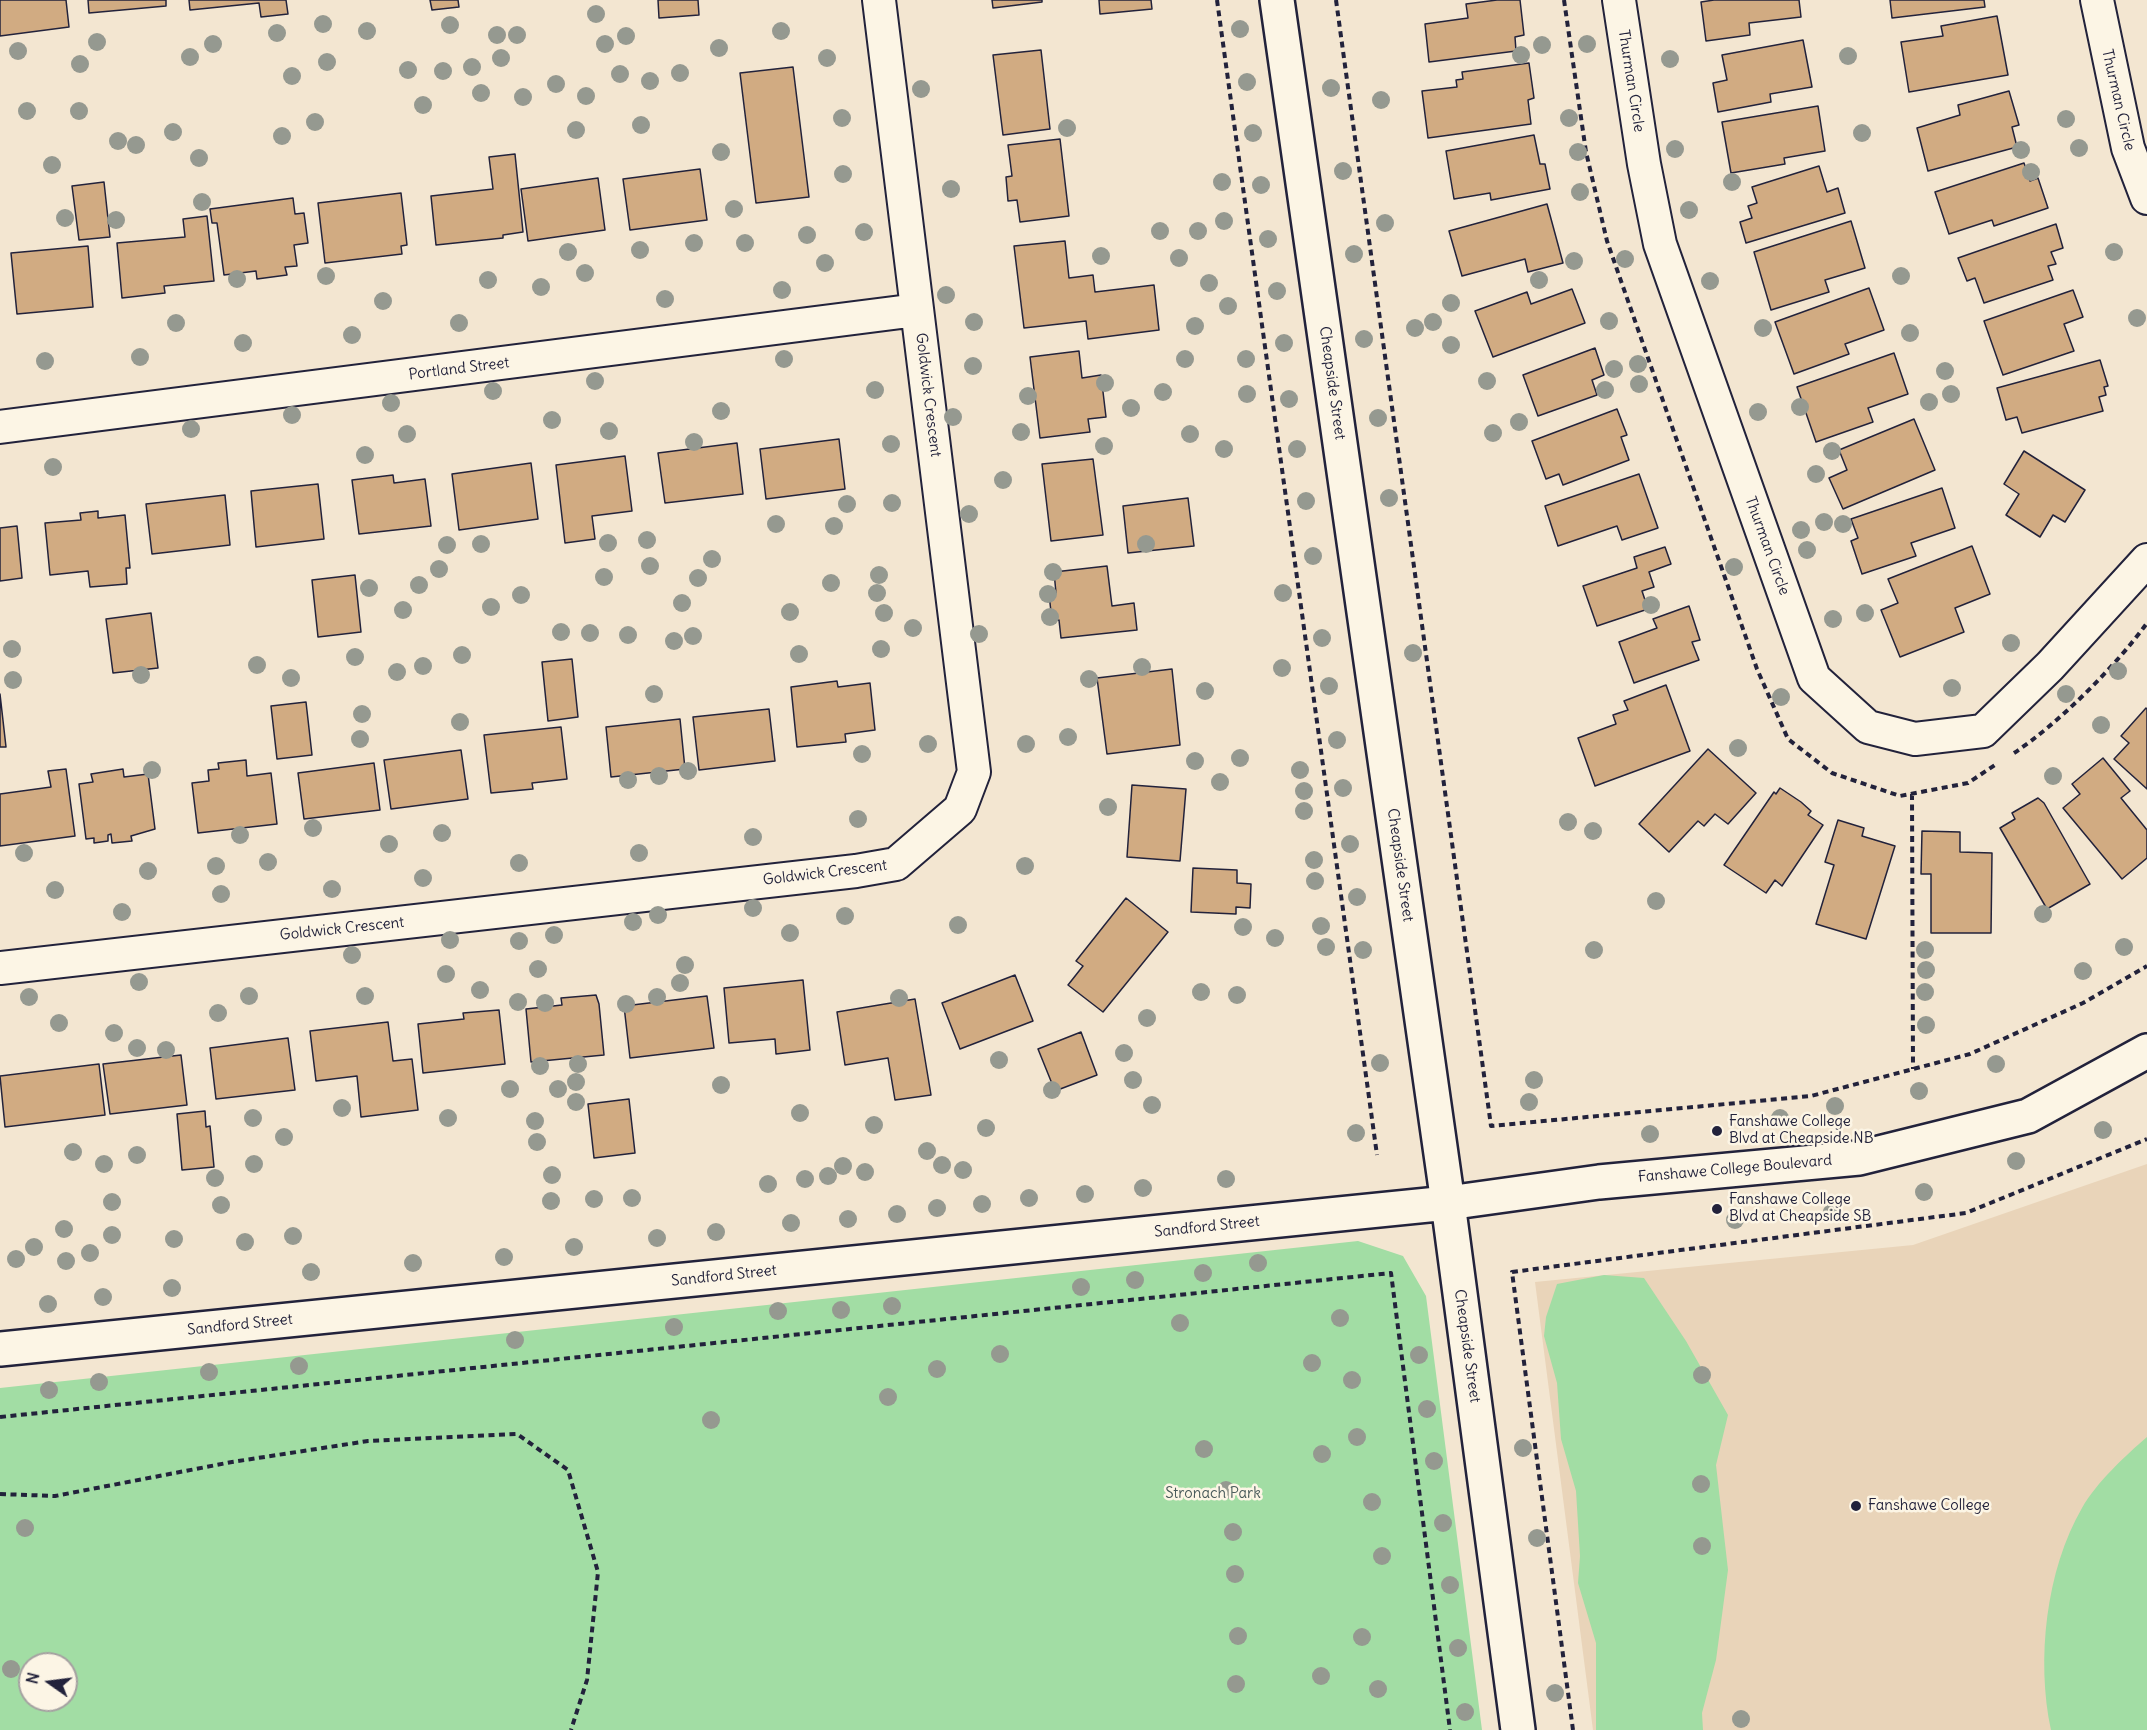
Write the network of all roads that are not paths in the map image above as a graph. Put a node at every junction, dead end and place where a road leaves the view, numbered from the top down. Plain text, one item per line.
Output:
1 (879, 0) edge
2 (1278, 0) edge
3 (1619, 0) edge
4 (2097, 0) edge
5 (2147, 198) edge
6 (917, 310) junction
7 (0, 427) edge
8 (2147, 560) edge
9 (0, 968) edge
10 (2147, 1051) edge
11 (1448, 1203) junction
12 (0, 1349) edge
13 (1518, 1730) edge

1 - 6 street, Goldwick Crescent
2 - 11 street, Cheapside Street
3 - 8 street, Thurman Circle
4 - 5 street, Thurman Circle
6 - 7 street, Portland Street
6 - 9 street, Goldwick Crescent
10 - 11 street, Fanshawe College Boulevard
11 - 12 street, Sandford Street
11 - 13 street, Cheapside Street

